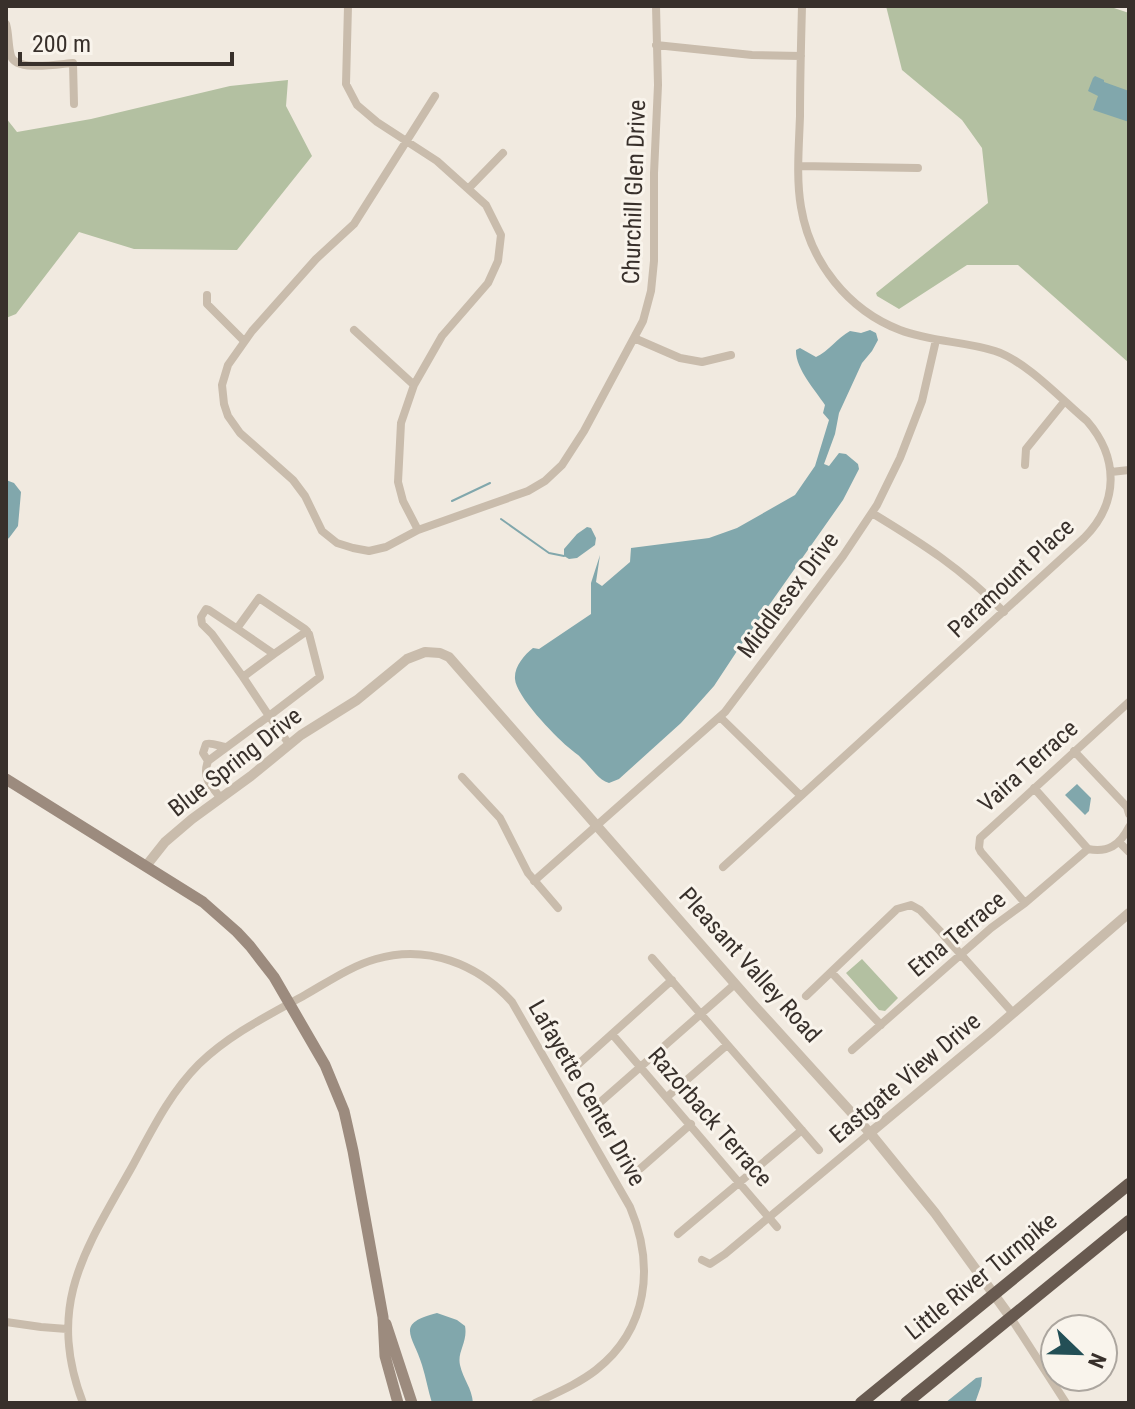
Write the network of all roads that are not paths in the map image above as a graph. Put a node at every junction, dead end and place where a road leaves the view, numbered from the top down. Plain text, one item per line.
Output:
1 (348, 6) edge
2 (656, 6) edge
3 (802, 6) edge
4 (6, 24) edge
5 (656, 45) junction
6 (801, 56) junction
7 (435, 96) dead end
8 (74, 104) dead end
9 (406, 141) junction
10 (503, 153) dead end
11 (799, 166) junction
12 (918, 168) dead end
13 (468, 189) junction
14 (207, 295) dead end
15 (354, 330) dead end
16 (634, 338) junction
17 (936, 340) junction
18 (244, 341) junction
19 (731, 355) dead end
20 (414, 385) junction
21 (1064, 402) junction
22 (1025, 465) dead end
23 (1129, 470) edge
24 (1111, 472) junction
25 (872, 513) junction
26 (418, 530) junction
27 (1004, 612) junction
28 (239, 630) junction
29 (307, 631) junction
30 (274, 654) junction
31 (243, 677) junction
32 (357, 700) joint
33 (1129, 702) edge
34 (269, 716) junction
35 (720, 717) junction
36 (289, 744) junction
37 (227, 747) junction
38 (1074, 751) junction
39 (208, 761) junction
40 (462, 777) dead end
41 (6, 779) edge
42 (1034, 788) junction
43 (801, 796) junction
44 (220, 797) junction
45 (1128, 809) edge
46 (598, 826) junction
47 (1129, 827) edge
48 (1119, 842) junction
49 (1088, 849) junction
50 (1129, 852) edge
51 (146, 866) junction
52 (723, 867) dead end
53 (534, 881) junction
54 (1025, 903) junction
55 (558, 908) dead end
56 (1129, 913) edge
57 (961, 955) junction
58 (652, 958) dead end
59 (831, 972) junction
60 (672, 980) junction
61 (735, 984) junction
62 (806, 996) dead end
63 (290, 1003) junction
64 (700, 1013) junction
65 (1013, 1013) junction
66 (881, 1025) junction
67 (612, 1034) junction
68 (727, 1045) junction
69 (852, 1050) dead end
70 (640, 1067) junction
71 (573, 1069) dead end
72 (667, 1097) junction
73 (597, 1105) dead end
74 (691, 1124) junction
75 (802, 1130) junction
76 (870, 1133) junction
77 (819, 1150) dead end
78 (641, 1168) dead end
79 (739, 1183) junction
80 (1129, 1184) edge
81 (769, 1217) junction
82 (1129, 1221) edge
83 (777, 1227) dead end
84 (678, 1234) dead end
85 (702, 1260) dead end
86 (994, 1293) junction
87 (383, 1317) junction
88 (1011, 1318) junction
89 (6, 1322) edge
90 (67, 1329) junction
91 (83, 1403) edge
92 (398, 1403) edge
93 (412, 1403) edge
94 (535, 1403) edge
95 (861, 1403) edge
96 (906, 1403) edge
97 (1066, 1403) edge

1 - 9 street
2 - 5 street, Churchill Glen Drive
3 - 6 street
4 - 8 street
5 - 6 street
5 - 16 street, Churchill Glen Drive
6 - 11 street
7 - 9 street, Churchill Glen Drive
9 - 13 street
9 - 18 street, Churchill Glen Drive
10 - 13 street
11 - 12 street
11 - 17 street
13 - 20 street
14 - 18 street
15 - 20 street
16 - 19 street
16 - 26 street, Churchill Glen Drive
17 - 21 street
17 - 25 street, Middlesex Drive
18 - 26 street, Churchill Glen Drive
20 - 26 street
21 - 22 street
21 - 24 street
23 - 24 street
24 - 27 street, Paramount Place
25 - 27 street
25 - 35 street, Middlesex Drive
27 - 43 street, Paramount Place
28 - 29 street
28 - 30 street
28 - 31 street
29 - 30 street
29 - 34 street
30 - 31 street
31 - 34 street
32 - 36 street, Blue Spring Drive
32 - 46 street, Pleasant Valley Road
33 - 38 street, Vaira Terrace
34 - 36 street
34 - 37 street
35 - 43 street
35 - 46 street, Middlesex Drive
36 - 44 street, Blue Spring Drive
37 - 39 street
37 - 39 street
38 - 42 street, Vaira Terrace
38 - 45 street
39 - 44 street
40 - 53 street
41 - 51 main road
42 - 49 street
42 - 54 street, Vaira Terrace
43 - 52 street, Paramount Place
44 - 51 street, Blue Spring Drive
46 - 53 street, Middlesex Drive
46 - 61 street, Pleasant Valley Road
47 - 48 street
48 - 49 street
48 - 50 street
49 - 54 street, Etna Terrace
51 - 63 main road
53 - 55 street
54 - 57 street, Etna Terrace
56 - 65 street, Eastgate View Drive
57 - 59 street
57 - 65 street
57 - 66 street, Etna Terrace
58 - 60 street
59 - 62 street
59 - 66 street
60 - 64 street
60 - 67 street
61 - 64 street
61 - 76 street, Pleasant Valley Road
63 - 87 main road
63 - 90 street, Lafayette Center Drive
63 - 94 street, Lafayette Center Drive
64 - 68 street
64 - 70 street
65 - 76 street, Eastgate View Drive
66 - 69 street, Etna Terrace
67 - 70 street, Razorback Terrace
67 - 71 street
68 - 72 street
68 - 75 street
70 - 72 street, Razorback Terrace
70 - 73 street
72 - 74 street, Razorback Terrace
74 - 78 street
74 - 79 street, Razorback Terrace
75 - 77 street
75 - 79 street
76 - 81 street, Eastgate View Drive
76 - 86 street, Pleasant Valley Road
79 - 81 street, Razorback Terrace
79 - 84 street
80 - 86 highway, Little River Turnpike
81 - 83 street, Razorback Terrace
81 - 85 street, Eastgate View Drive
82 - 88 highway
86 - 88 street, Pleasant Valley Road
86 - 95 highway, Little River Turnpike
87 - 92 main road
87 - 93 main road
88 - 96 highway
88 - 97 street, Pleasant Valley Road
89 - 90 street
90 - 91 street, Lafayette Center Drive

